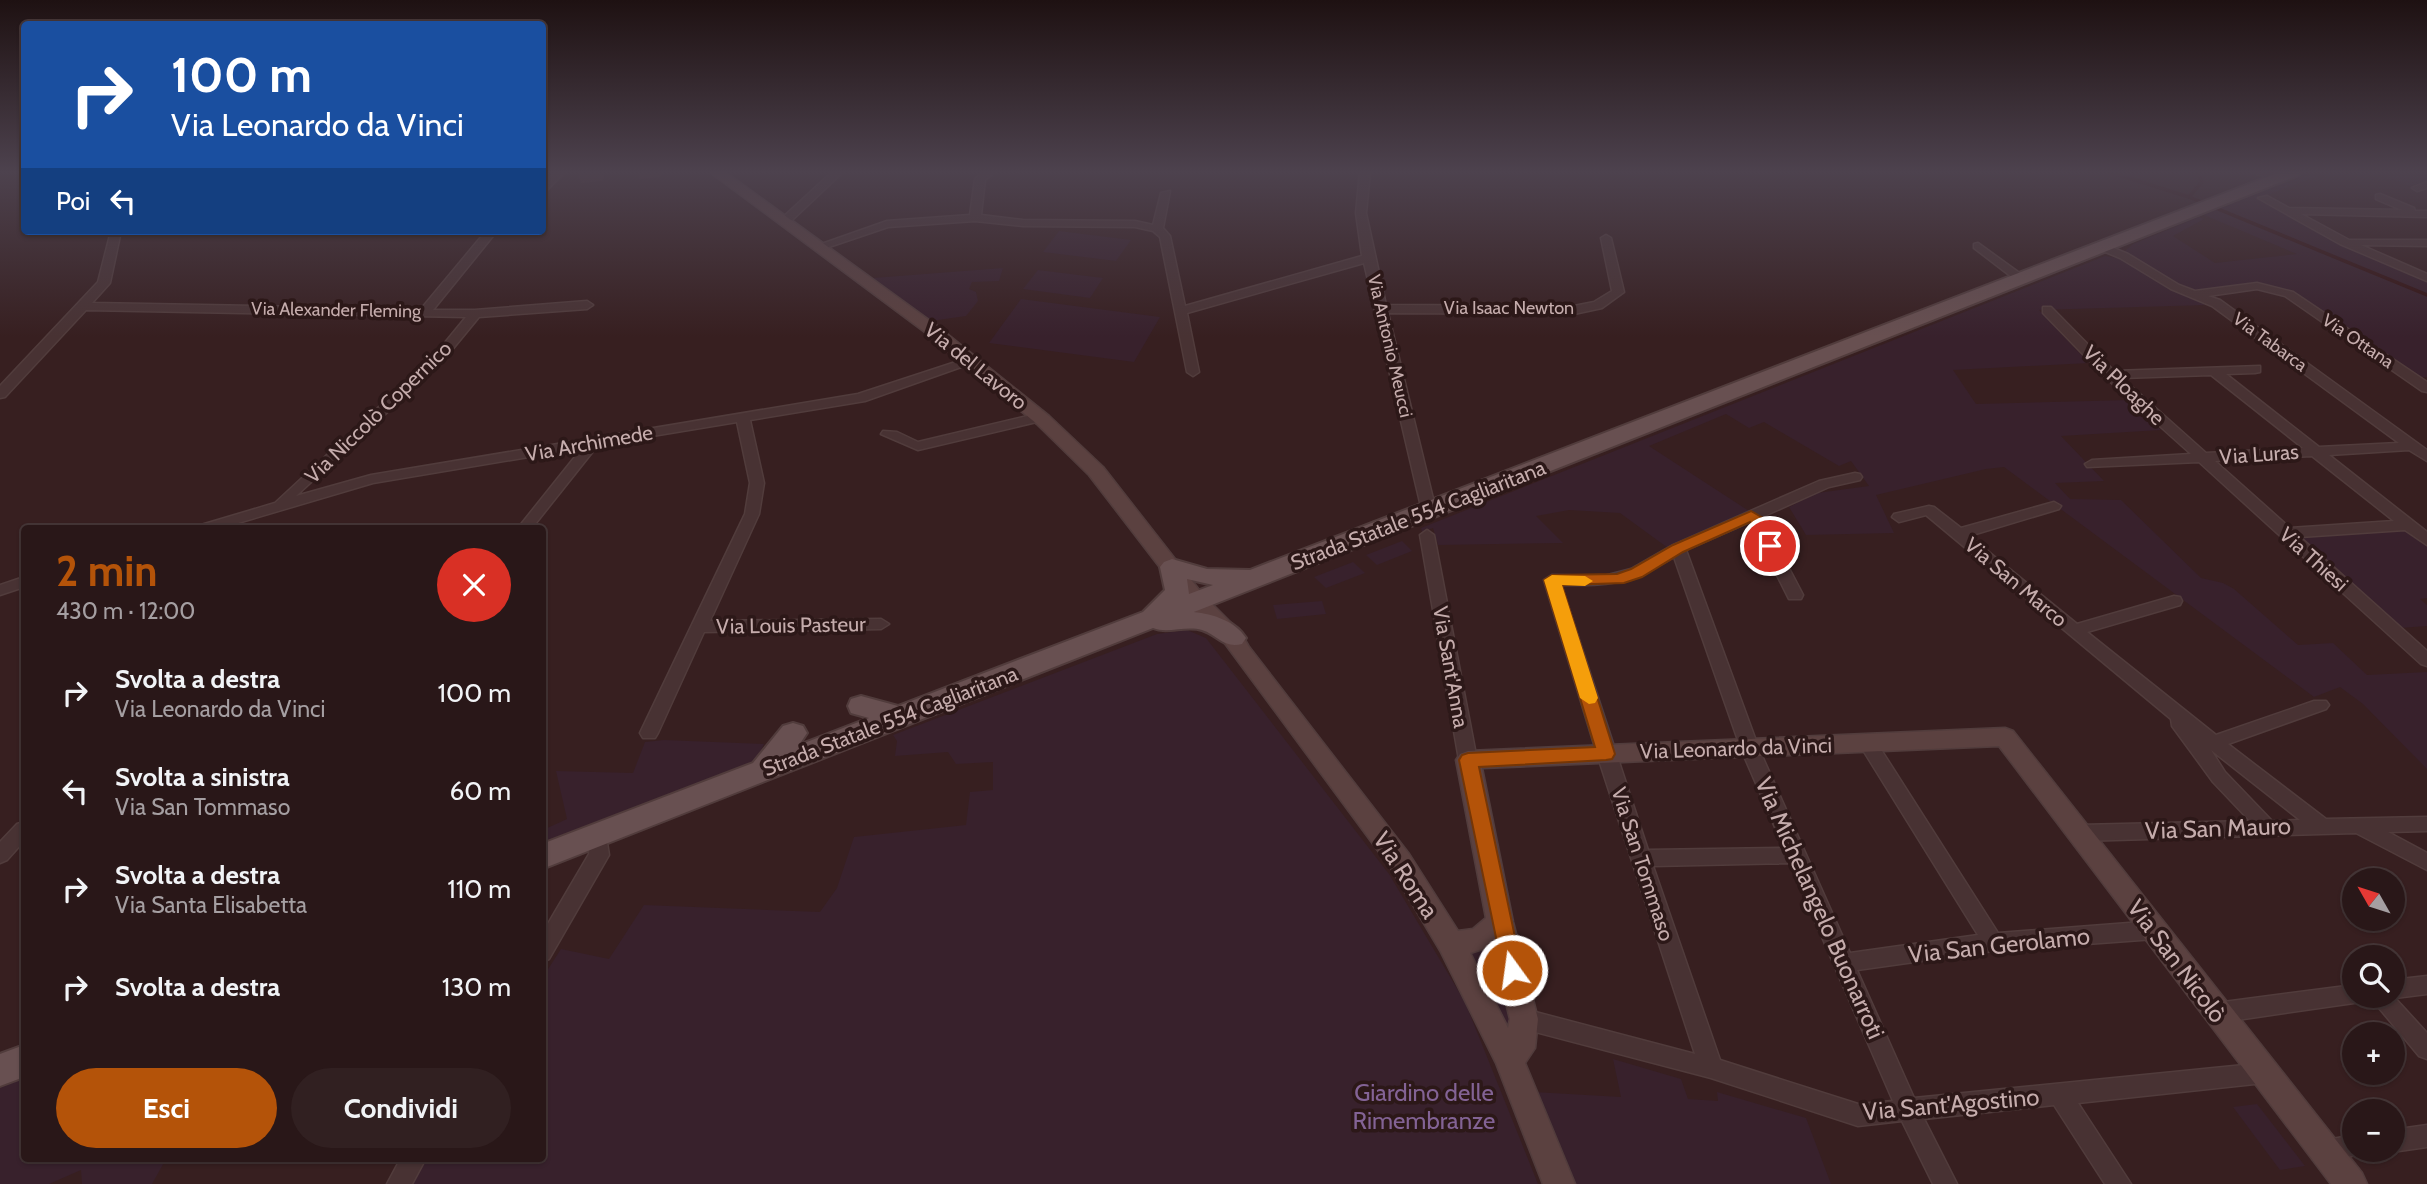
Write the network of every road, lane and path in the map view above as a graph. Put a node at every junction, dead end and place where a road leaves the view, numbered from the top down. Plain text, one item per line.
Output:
1 (793, 227) edge
2 (877, 227) edge
3 (1149, 227) edge
4 (1363, 227) edge
5 (2152, 227) edge
6 (2316, 227) edge
7 (1157, 229) joint
8 (115, 235) edge
9 (489, 235) edge
10 (1606, 238) dead end
11 (2344, 242) junction
12 (2427, 243) edge
13 (1978, 246) dead end
14 (819, 247) junction
15 (2102, 247) junction
16 (1368, 255) junction
17 (2425, 277) edge
18 (2021, 279) junction
19 (2194, 294) junction
20 (587, 305) dead end
21 (85, 306) junction
22 (1181, 308) junction
23 (1383, 309) junction
24 (2048, 310) dead end
25 (425, 312) junction
26 (475, 314) junction
27 (972, 361) junction
28 (2255, 369) dead end
29 (2213, 370) junction
30 (1193, 372) dead end
31 (2111, 375) junction
32 (2427, 388) edge
33 (0, 394) edge
34 (742, 416) junction
35 (1040, 417) junction
36 (888, 434) dead end
37 (594, 442) junction
38 (2427, 445) edge
39 (2411, 446) junction
40 (2313, 450) junction
41 (2427, 457) edge
42 (2201, 458) junction
43 (2092, 464) dead end
44 (1855, 477) dead end
45 (277, 506) junction
46 (2054, 506) dead end
47 (1751, 516) junction
48 (1899, 517) dead end
49 (1428, 523) junction
50 (220, 525) edge
51 (527, 525) edge
52 (2408, 525) junction
53 (2284, 533) junction
54 (1958, 534) junction
55 (2427, 540) edge
56 (1678, 548) junction
57 (1172, 567) junction
58 (1266, 574) junction
59 (21, 583) edge
60 (0, 590) edge
61 (1796, 594) dead end
62 (1196, 600) junction
63 (2174, 601) dead end
64 (881, 624) dead end
65 (700, 627) junction
66 (2075, 630) junction
67 (1117, 632) junction
68 (1233, 638) junction
69 (2427, 660) edge
70 (2320, 705) dead end
71 (861, 706) dead end
72 (901, 716) junction
73 (649, 733) dead end
74 (793, 733) dead end
75 (2005, 737) joint
76 (1867, 743) junction
77 (2206, 745) junction
78 (1750, 749) junction
79 (1606, 754) junction
80 (1468, 760) junction
81 (761, 771) junction
82 (2427, 824) edge
83 (2320, 825) junction
84 (2357, 825) junction
85 (2266, 826) junction
86 (21, 832) edge
87 (2080, 833) junction
88 (598, 835) junction
89 (0, 855) edge
90 (546, 855) edge
91 (1797, 855) junction
92 (1641, 859) junction
93 (2427, 862) edge
94 (1500, 922) junction
95 (2155, 930) junction
96 (1993, 942) junction
97 (1451, 944) junction
98 (546, 946) edge
99 (1844, 963) junction
100 (2427, 985) edge
101 (2405, 988) edge
102 (2342, 996) edge
103 (2391, 1008) edge
104 (2216, 1013) junction
105 (1524, 1018) junction
106 (2427, 1049) edge
107 (1515, 1054) junction
108 (21, 1062) edge
109 (1711, 1068) junction
110 (0, 1070) edge
111 (2264, 1073) junction
112 (2059, 1094) junction
113 (1908, 1110) junction
114 (2427, 1136) edge
115 (2405, 1139) edge
116 (2342, 1148) edge
117 (2324, 1150) junction
118 (412, 1162) edge
119 (398, 1184) edge
120 (1559, 1184) edge
121 (1945, 1184) edge
122 (2119, 1184) edge
123 (2351, 1184) edge

1 - 14 main road, Via del Lavoro
2 - 14 street
3 - 7 street
4 - 16 street, Via Antonio Meucci
5 - 15 main road, Strada Statale 554 Cagliaritana
6 - 11 street
7 - 22 street
8 - 21 street
9 - 25 street
10 - 23 street, Via Isaac Newton
11 - 12 street
11 - 17 street
13 - 18 street
14 - 27 main road, Via del Lavoro
15 - 18 main road, Strada Statale 554 Cagliaritana
15 - 19 street, Via Tabarca
16 - 22 street
16 - 23 street, Via Antonio Meucci
18 - 49 main road, Strada Statale 554 Cagliaritana
19 - 32 street, Via Ottana
19 - 39 street, Via Tabarca
20 - 26 street, Via Alexander Fleming
21 - 25 street, Via Alexander Fleming
21 - 33 street
22 - 30 street
23 - 49 street, Via Antonio Meucci
24 - 31 street, Via Ploaghe
25 - 26 street, Via Alexander Fleming
26 - 45 street, Via Niccolò Copernico
27 - 34 street, Via Archimede
27 - 35 main road, Via del Lavoro
28 - 29 street
29 - 31 street
29 - 40 street
31 - 42 street, Via Ploaghe
34 - 37 street, Via Archimede
34 - 65 street, Via Louis Pasteur
35 - 36 street
35 - 57 main road, Via del Lavoro
37 - 45 street, Via Archimede
37 - 51 street
38 - 39 street, Via Luras
39 - 40 street, Via Luras
39 - 41 street, Via Tabarca
40 - 42 street, Via Luras
40 - 52 street
42 - 43 street, Via Luras
42 - 53 street, Via Thiesi
44 - 47 street
45 - 50 street, Via Archimede
46 - 54 street, Via San Marco
47 - 56 street
47 - 61 street
48 - 54 street, Via San Marco
49 - 58 main road, Strada Statale 554 Cagliaritana
49 - 80 street, Via Sant'Anna
52 - 53 street
52 - 55 street
53 - 69 street, Via Thiesi
54 - 66 street, Via San Marco
56 - 78 street, Via Michelangelo Buonarroti
56 - 79 street, Via San Tommaso
57 - 58 main road
57 - 62 main road, Via del Lavoro
57 - 67 main road
58 - 62 main road, Strada Statale 554 Cagliaritana
58 - 68 main road
59 - 60 street
62 - 67 main road, Strada Statale 554 Cagliaritana
62 - 68 main road, Via Roma
63 - 66 street, Via San Marco
64 - 65 street, Via Louis Pasteur
65 - 73 street, Via Louis Pasteur
66 - 77 street, Via San Marco
67 - 68 main road
67 - 72 main road, Strada Statale 554 Cagliaritana
68 - 97 main road, Via Roma
70 - 77 street
71 - 72 main road
72 - 81 main road, Strada Statale 554 Cagliaritana
74 - 81 main road
75 - 76 main road, Via Leonardo da Vinci
75 - 87 main road, Via San Nicolò
76 - 78 main road, Via Leonardo da Vinci
76 - 96 street
77 - 83 street, Via San Marco
77 - 85 street, Via San Marco
78 - 79 main road, Via Leonardo da Vinci
78 - 91 street, Via Michelangelo Buonarroti
79 - 80 main road, Via Leonardo da Vinci
79 - 92 street, Via San Tommaso
80 - 94 main road, Via Sant'Anna
81 - 88 main road, Strada Statale 554 Cagliaritana
82 - 84 street, Via San Mauro
83 - 84 street, Via San Mauro
83 - 85 street, Via San Mauro
84 - 93 street, Via San Mauro
85 - 87 street, Via San Mauro
86 - 89 street
87 - 95 main road, Via San Nicolò
88 - 90 main road, Strada Statale 554 Cagliaritana
88 - 98 street
91 - 92 street
91 - 99 street, Via Michelangelo Buonarroti
92 - 109 street, Via San Tommaso
94 - 97 main road
94 - 105 main road, Via Sant'Anna
95 - 96 street, Via San Gerolamo
95 - 104 main road, Via San Nicolò
96 - 99 street, Via San Gerolamo
97 - 107 main road, Via Roma
99 - 113 street, Via Michelangelo Buonarroti
100 - 101 street
102 - 104 street
103 - 106 street
104 - 111 main road, Via San Nicolò
105 - 107 main road, Via Sant'Anna
105 - 109 street, Via Sant'Agostino
107 - 120 main road, Via Roma
108 - 110 main road
109 - 113 street, Via Sant'Agostino
111 - 112 street, Via Sant'Agostino
111 - 117 main road, Via San Nicolò
112 - 113 street, Via Sant'Agostino
112 - 122 street
113 - 121 street, Via Michelangelo Buonarroti
114 - 115 street
116 - 117 street
117 - 123 main road, Via San Nicolò
118 - 119 street

